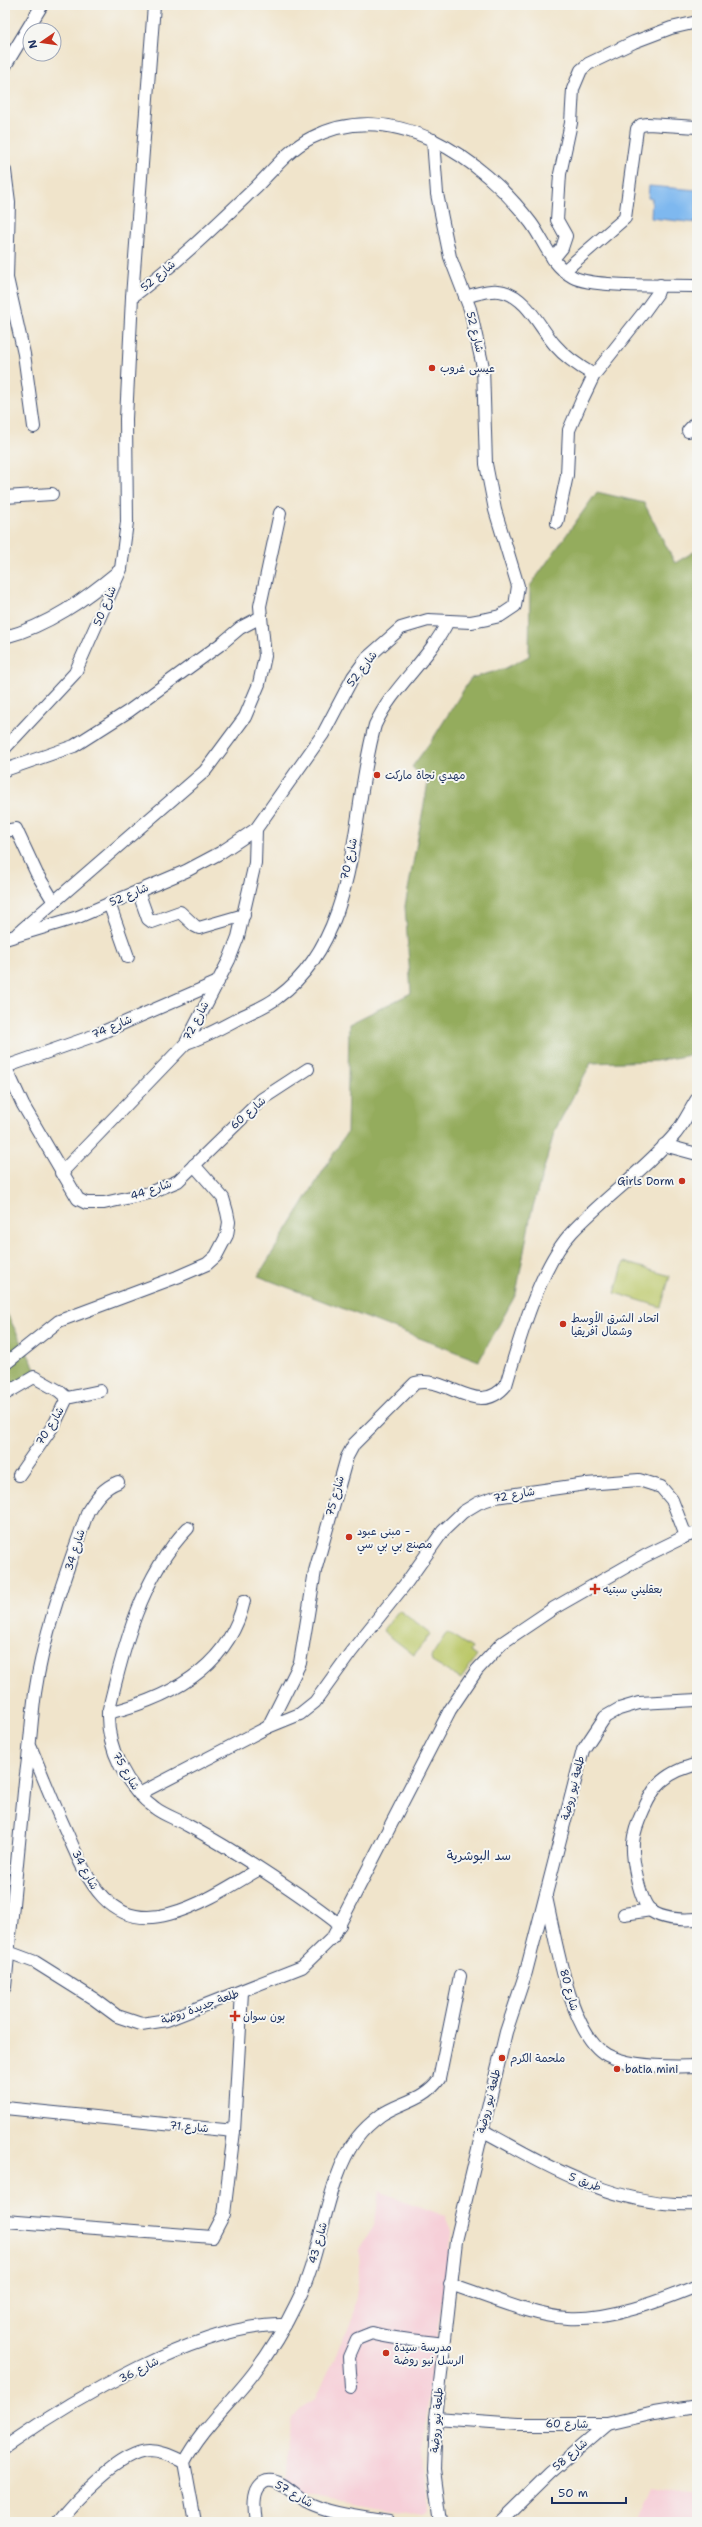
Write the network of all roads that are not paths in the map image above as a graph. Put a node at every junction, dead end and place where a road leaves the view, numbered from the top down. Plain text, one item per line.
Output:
1 (42, 5) edge
2 (154, 5) edge
3 (697, 22) edge
4 (5, 66) edge
5 (697, 127) edge
6 (433, 140) junction
7 (5, 172) edge
8 (553, 259) junction
9 (564, 271) junction
10 (660, 285) junction
11 (697, 286) edge
12 (132, 297) junction
13 (464, 297) junction
14 (594, 375) junction
15 (697, 421) edge
16 (34, 427) dead end
17 (688, 430) dead end
18 (52, 494) dead end
19 (5, 497) edge
20 (280, 513) dead end
21 (557, 523) dead end
22 (121, 569) junction
23 (261, 617) junction
24 (448, 621) junction
25 (5, 638) edge
26 (5, 748) edge
27 (5, 770) edge
28 (256, 829) junction
29 (5, 831) edge
30 (138, 891) junction
31 (54, 902) junction
32 (109, 903) junction
33 (244, 915) junction
34 (18, 934) junction
35 (5, 939) edge
36 (128, 957) dead end
37 (218, 982) junction
38 (186, 1043) junction
39 (5, 1067) edge
40 (308, 1069) dead end
41 (697, 1099) edge
42 (676, 1132) junction
43 (664, 1145) junction
44 (692, 1152) edge
45 (194, 1165) junction
46 (61, 1173) junction
47 (5, 1364) edge
48 (100, 1391) dead end
49 (5, 1394) edge
50 (67, 1398) junction
51 (19, 1475) dead end
52 (118, 1482) dead end
53 (188, 1528) dead end
54 (692, 1535) edge
55 (244, 1601) dead end
56 (697, 1700) edge
57 (108, 1713) junction
58 (268, 1727) junction
59 (31, 1748) junction
60 (697, 1764) edge
61 (156, 1784) junction
62 (139, 1794) junction
63 (155, 1808) junction
64 (258, 1869) junction
65 (545, 1895) junction
66 (650, 1910) junction
67 (624, 1914) dead end
68 (697, 1918) edge
69 (340, 1925) junction
70 (8, 1952) junction
71 (460, 1976) dead end
72 (5, 1987) edge
73 (242, 1992) junction
74 (697, 2066) edge
75 (5, 2108) edge
76 (482, 2130) junction
77 (234, 2131) junction
78 (697, 2204) edge
79 (5, 2221) edge
80 (450, 2284) junction
81 (697, 2286) edge
82 (285, 2325) junction
83 (443, 2344) junction
84 (351, 2388) dead end
85 (697, 2406) edge
86 (436, 2418) junction
87 (607, 2424) junction
88 (5, 2447) edge
89 (184, 2462) junction
90 (58, 2522) edge
91 (195, 2522) edge
92 (256, 2522) edge
93 (389, 2522) edge
94 (440, 2522) edge
95 (500, 2522) edge

1 - 4 street
2 - 12 street
3 - 8 street
5 - 9 street
6 - 8 street, شارع 52
6 - 12 street, شارع 52
6 - 13 street, شارع 52
7 - 16 street
8 - 9 street, شارع 52
9 - 10 street, شارع 52
10 - 11 street, شارع 52
10 - 14 street
12 - 22 street
13 - 14 street
13 - 24 street, شارع 52
14 - 21 street
15 - 17 street
18 - 19 street
20 - 23 street
22 - 25 street, شارع 50
22 - 26 street, شارع 50
23 - 27 street
23 - 31 street
24 - 28 street, شارع 52
24 - 38 street, شارع 70
28 - 30 street, شارع 52
28 - 33 street, شارع 72
29 - 31 street
30 - 32 street, شارع 52
30 - 33 street
31 - 34 street
32 - 34 street, شارع 52
32 - 36 street
33 - 37 street, شارع 72
34 - 35 street, شارع 52
37 - 38 street, شارع 72
37 - 39 street, شارع 74
38 - 46 street, شارع 72
39 - 46 street, شارع 44
40 - 45 street, شارع 60
41 - 42 street
42 - 43 street
42 - 44 street
43 - 44 street
43 - 58 street, شارع 75
45 - 46 street, شارع 44
45 - 47 street
48 - 50 street
49 - 50 street, شارع 70
50 - 51 street, شارع 70
52 - 59 street, شارع 34
53 - 57 street, شارع 75
54 - 58 street, شارع 72
54 - 69 street
55 - 57 street
56 - 65 street, طلعة نيو روضة
57 - 62 street, شارع 75
58 - 61 street, شارع 75
59 - 64 street, شارع 34
59 - 70 street, شارع 34
60 - 66 street
61 - 62 street, شارع 75
61 - 63 street, شارع 75
62 - 63 street, شارع 75
63 - 64 street, شارع 75
64 - 69 street, شارع 75
65 - 74 street, شارع 80
65 - 76 street, طلعة نيو روضة
66 - 67 street
66 - 68 street
69 - 73 street, طلعة جديدة روضة
70 - 72 street, شارع 34
70 - 73 street, طلعة جديدة روضة
71 - 82 street, شارع 43
73 - 77 street
75 - 77 street, شارع 71
76 - 78 street, طريق 5
76 - 80 street, طلعة نيو روضة
77 - 79 street
80 - 81 street
80 - 83 street, طلعة نيو روضة
82 - 88 street, شارع 36
82 - 89 street, شارع 43
83 - 84 street
83 - 86 street, طلعة نيو روضة
85 - 87 street, شارع 60
86 - 87 street, شارع 60
86 - 94 street, طلعة نيو روضة
87 - 95 street, شارع 58
89 - 90 street
89 - 91 street
92 - 93 street, شارع 57

